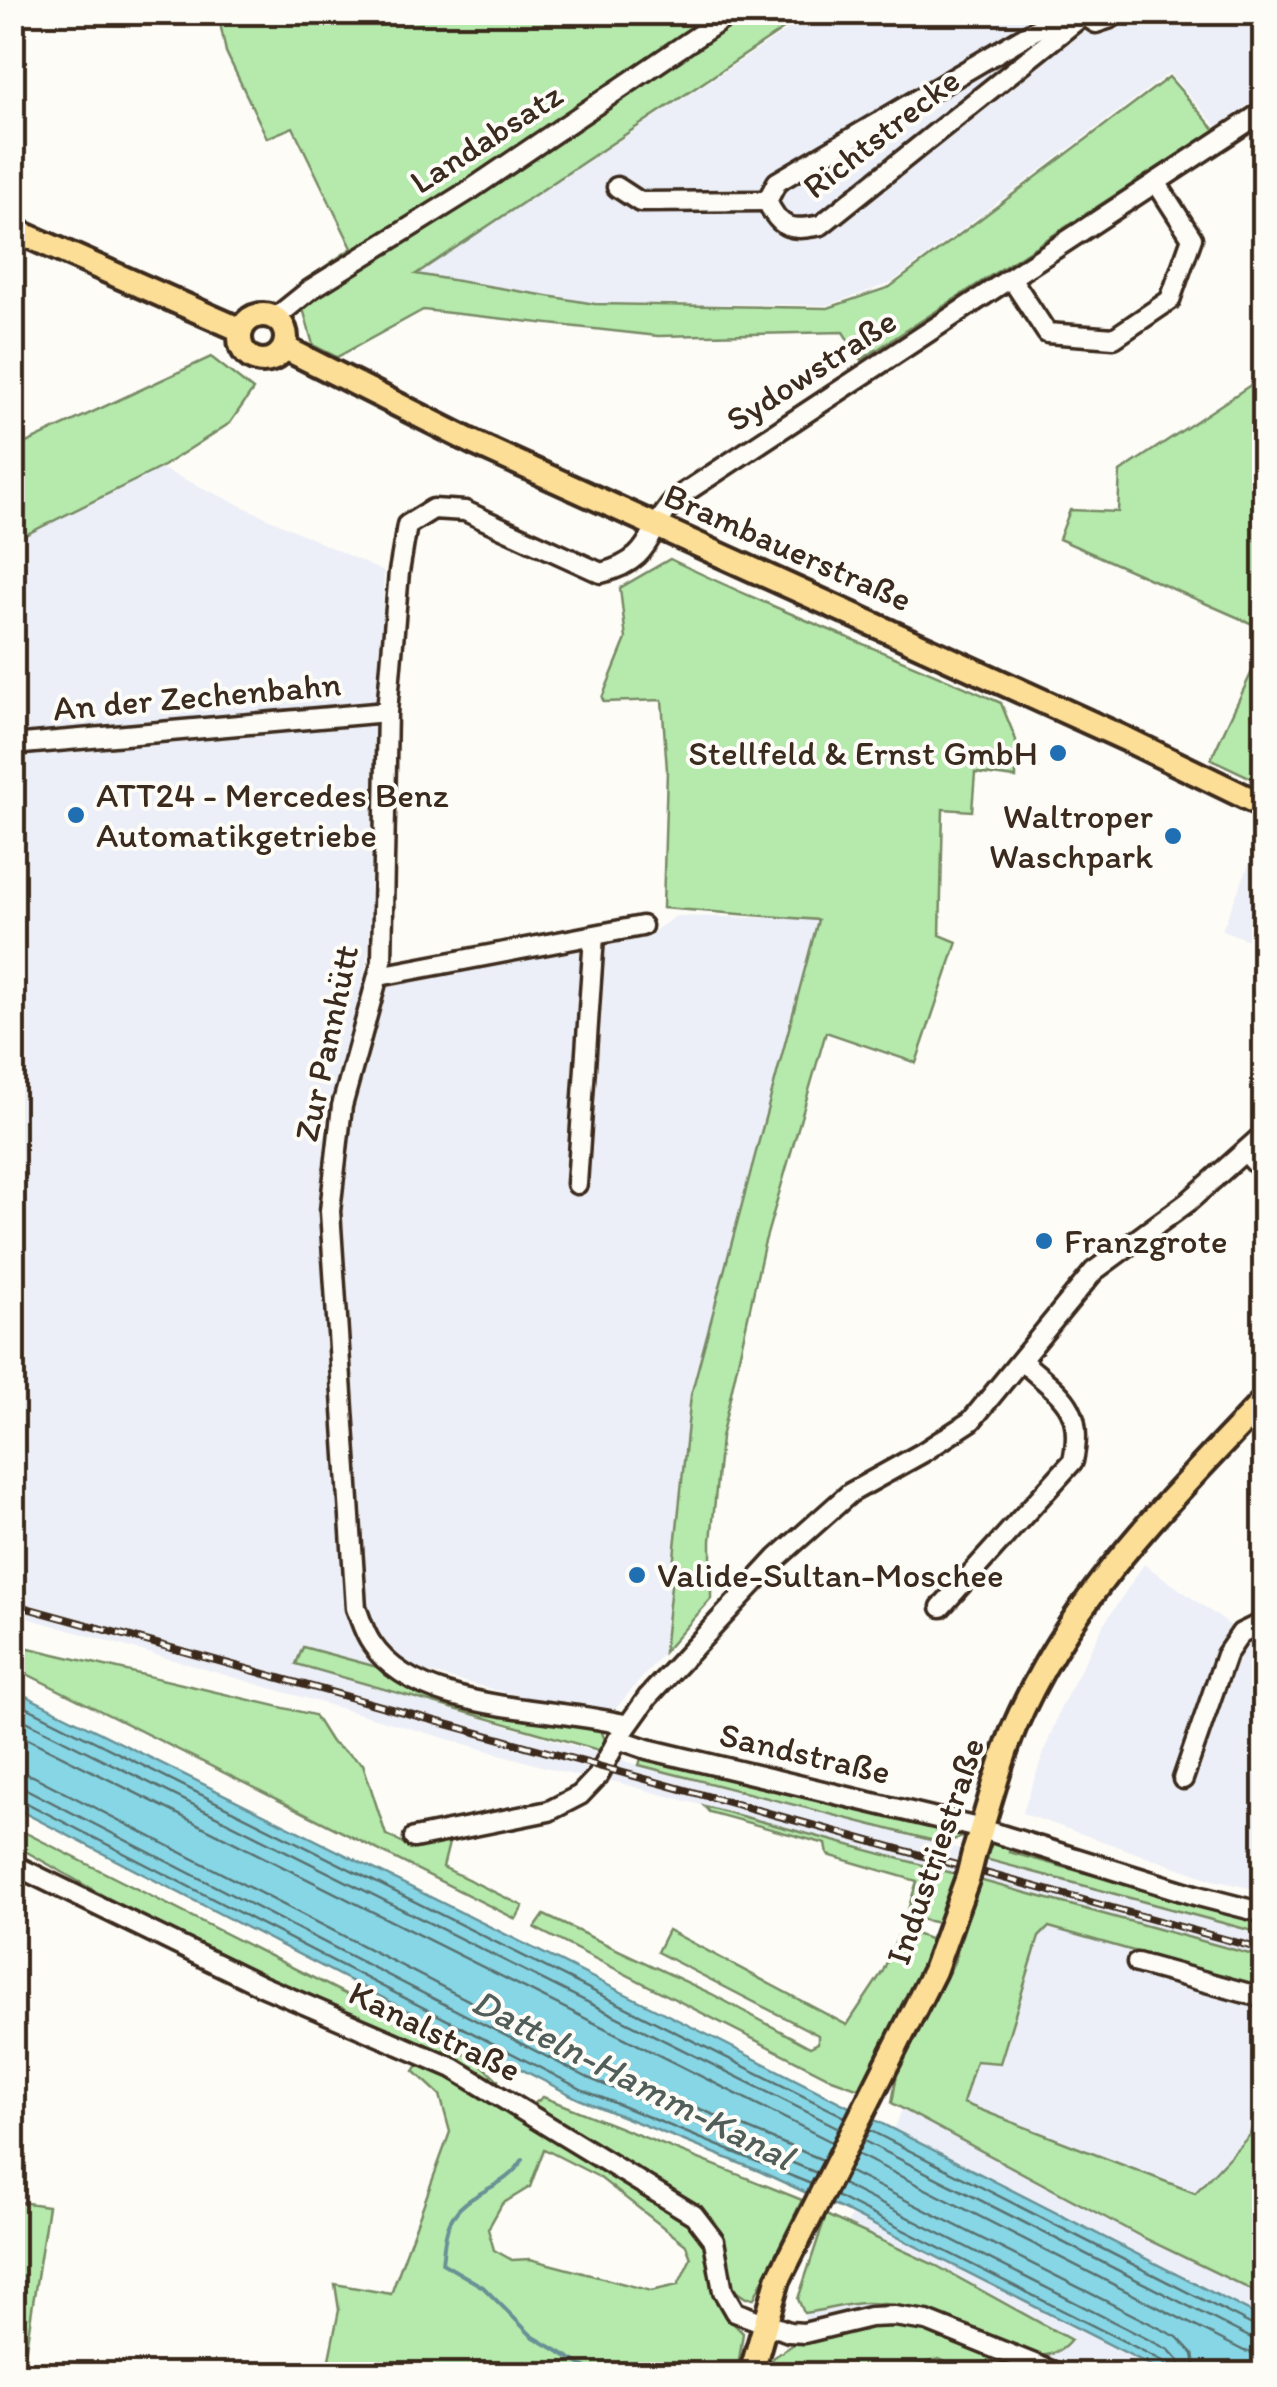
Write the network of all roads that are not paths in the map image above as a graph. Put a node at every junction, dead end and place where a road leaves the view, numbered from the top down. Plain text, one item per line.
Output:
1 (734, 12) edge
2 (1116, 12) edge
3 (1076, 14) edge
4 (1264, 111) edge
5 (1156, 182) junction
6 (617, 188) dead end
7 (767, 201) junction
8 (12, 229) edge
9 (1011, 278) junction
10 (274, 318) junction
11 (241, 330) junction
12 (284, 348) junction
13 (657, 528) junction
14 (387, 712) junction
15 (12, 746) edge
16 (1264, 806) edge
17 (642, 926) dead end
18 (594, 936) junction
19 (379, 976) junction
20 (1264, 1134) edge
21 (1246, 1153) junction
22 (1264, 1172) edge
23 (577, 1184) dead end
24 (1023, 1362) junction
25 (1264, 1400) edge
26 (941, 1607) dead end
27 (1264, 1622) edge
28 (623, 1732) junction
29 (1182, 1779) dead end
30 (982, 1829) junction
31 (414, 1838) dead end
32 (12, 1864) edge
33 (1264, 1912) edge
34 (1137, 1963) dead end
35 (1264, 1998) edge
36 (763, 2324) junction
37 (750, 2374) edge
38 (1060, 2374) edge

1 - 10 street, Landabsatz
2 - 3 street, Richtstrecke
3 - 7 street, Richtstrecke
3 - 7 street, Richtstrecke
4 - 5 street, Sydowstraße
5 - 9 street, Sydowstraße
5 - 9 street
6 - 7 street, Richtstrecke
8 - 11 main road
9 - 13 street, Sydowstraße
10 - 11 main road
10 - 12 main road
11 - 12 main road
12 - 13 main road, Brambauerstraße
13 - 14 street, Zur Pannhütt
13 - 16 main road, Brambauerstraße
14 - 15 street, An der Zechenbahn
14 - 19 street, Zur Pannhütt
17 - 18 street
18 - 19 street
18 - 23 street
19 - 28 street, Zur Pannhütt
20 - 21 street
21 - 22 street
21 - 24 street
24 - 26 street
24 - 28 street
25 - 30 main road, Industriestraße
27 - 29 street
28 - 30 street, Sandstraße
28 - 31 street
30 - 33 street, Sandstraße
30 - 36 main road, Industriestraße, bridge
32 - 36 street, Kanalstraße
34 - 35 street
36 - 37 main road, Industriestraße
36 - 38 street

